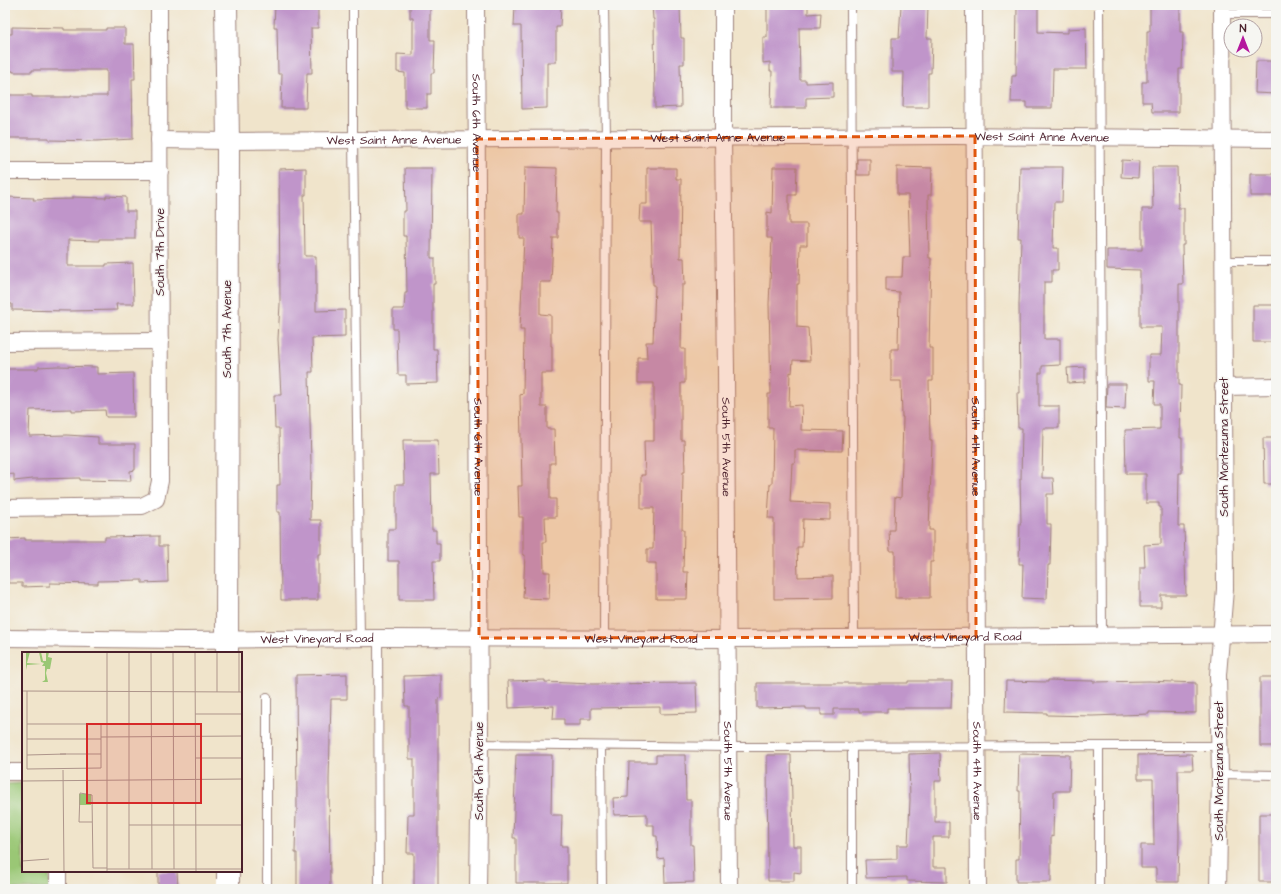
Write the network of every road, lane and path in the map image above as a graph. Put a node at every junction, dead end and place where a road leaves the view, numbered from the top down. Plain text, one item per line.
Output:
1 (159, 5) edge
2 (226, 5) edge
3 (354, 5) edge
4 (476, 5) edge
5 (604, 5) edge
6 (723, 5) edge
7 (851, 5) edge
8 (974, 5) edge
9 (1099, 5) edge
10 (1223, 10) edge
11 (1276, 14) edge
12 (852, 136) junction
13 (975, 136) junction
14 (1099, 137) junction
15 (606, 138) junction
16 (722, 138) junction
17 (477, 139) junction
18 (1223, 139) junction
19 (1276, 139) edge
20 (159, 140) junction
21 (353, 140) junction
22 (228, 141) junction
23 (5, 171) edge
24 (160, 171) junction
25 (1223, 261) junction
26 (1276, 261) edge
27 (5, 342) edge
28 (160, 342) junction
29 (1276, 386) edge
30 (1223, 387) junction
31 (5, 508) edge
32 (1276, 634) edge
33 (1221, 635) junction
34 (1102, 636) junction
35 (854, 637) junction
36 (976, 637) junction
37 (5, 638) edge
38 (360, 638) junction
39 (378, 638) junction
40 (479, 638) junction
41 (604, 639) junction
42 (728, 639) junction
43 (227, 646) edge
44 (267, 697) dead end
45 (480, 744) junction
46 (601, 746) junction
47 (977, 746) junction
48 (1099, 746) junction
49 (1220, 746) junction
50 (729, 747) junction
51 (852, 747) junction
52 (5, 772) edge
53 (22, 772) edge
54 (1220, 774) junction
55 (1276, 775) edge
56 (58, 872) edge
57 (228, 872) edge
58 (58, 889) edge
59 (228, 889) edge
60 (267, 889) edge
61 (380, 889) edge
62 (478, 889) edge
63 (602, 889) edge
64 (729, 889) edge
65 (852, 889) edge
66 (978, 889) edge
67 (1099, 889) edge
68 (1218, 889) edge

1 - 20 street, South 7th Drive
2 - 22 main road, South 7th Avenue
3 - 21 lane
4 - 17 street, South 6th Avenue
5 - 15 lane
6 - 16 street, South 5th Avenue
7 - 12 lane
8 - 13 street, South 4th Avenue
9 - 14 lane
10 - 11 lane
10 - 18 street, South Montezuma Street
12 - 13 street, West Saint Anne Avenue
12 - 16 street, West Saint Anne Avenue
12 - 35 lane
13 - 14 street, West Saint Anne Avenue
13 - 36 street, South 4th Avenue
14 - 18 street, West Saint Anne Avenue
14 - 34 lane
15 - 16 street, West Saint Anne Avenue
15 - 17 street, West Saint Anne Avenue
15 - 41 lane
16 - 42 street, South 5th Avenue
17 - 21 street, West Saint Anne Avenue
17 - 40 street, South 6th Avenue
18 - 19 street, West Saint Anne Avenue
18 - 25 street, South Montezuma Street
20 - 22 street, West Saint Anne Avenue
20 - 24 street, South 7th Drive
21 - 22 street, West Saint Anne Avenue
21 - 38 lane
22 - 43 main road, South 7th Avenue
23 - 24 street
24 - 28 street, South 7th Drive
25 - 26 lane
25 - 30 street, South Montezuma Street
27 - 28 street
28 - 31 street, South 7th Drive
29 - 30 street
30 - 33 street, South Montezuma Street
32 - 33 street, West Vineyard Road
33 - 34 street, West Vineyard Road
33 - 49 street, South Montezuma Street
34 - 36 street, West Vineyard Road
35 - 36 street, West Vineyard Road
35 - 42 street, West Vineyard Road
36 - 47 street, South 4th Avenue
37 - 43 street, West Vineyard Road
38 - 39 street, West Vineyard Road
38 - 43 street, West Vineyard Road
39 - 40 street, West Vineyard Road
39 - 61 lane
40 - 41 street, West Vineyard Road
40 - 45 street, South 6th Avenue
41 - 42 street, West Vineyard Road
42 - 50 street, South 5th Avenue
44 - 60 lane
45 - 46 lane
45 - 62 street, South 6th Avenue
46 - 50 lane
46 - 63 lane
47 - 48 lane
47 - 51 lane
47 - 66 street, South 4th Avenue
48 - 49 lane
48 - 67 lane
49 - 54 street, South Montezuma Street
50 - 51 lane
50 - 64 street, South 5th Avenue
51 - 65 lane
52 - 53 street
54 - 55 lane
54 - 68 street, South Montezuma Street
56 - 58 street
57 - 59 main road

